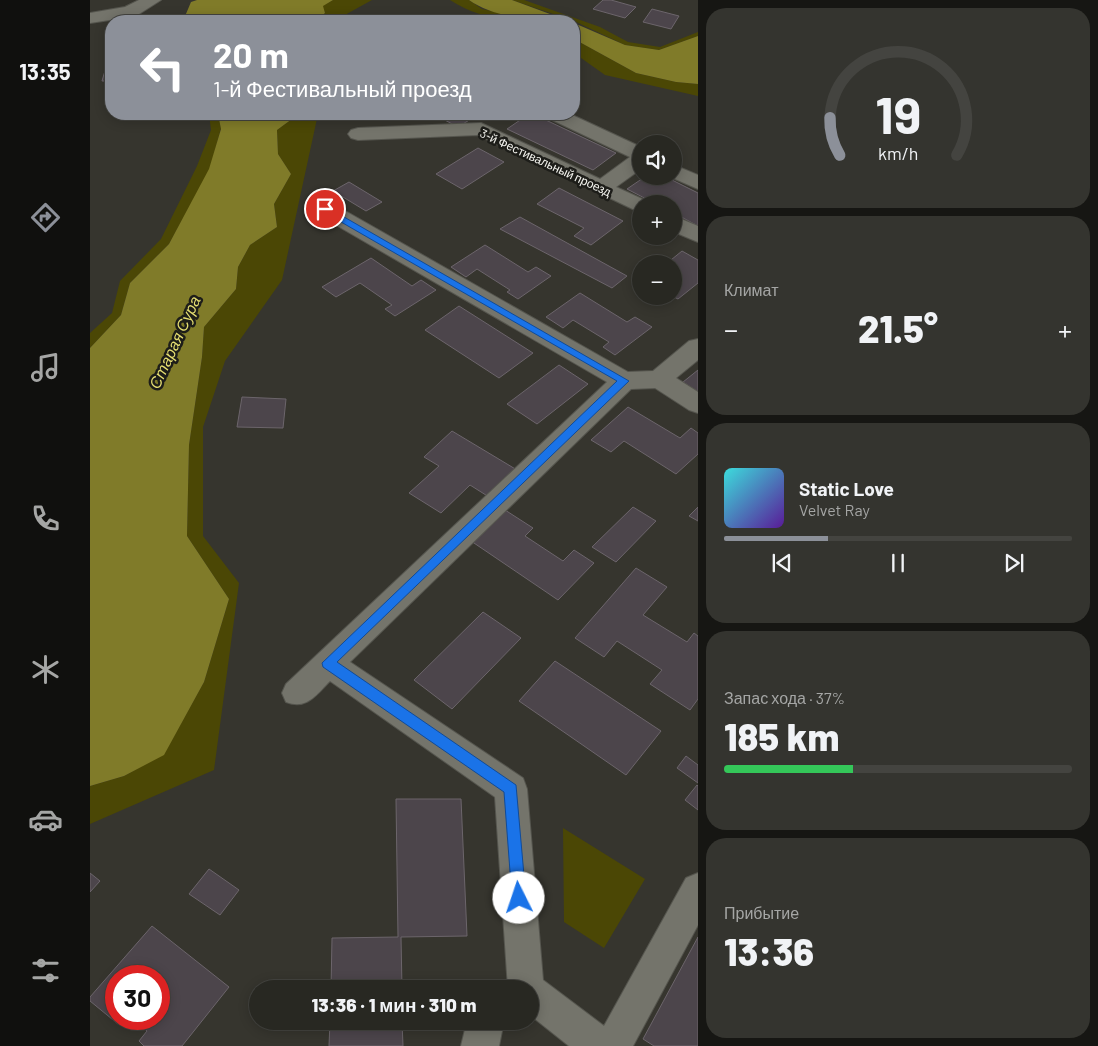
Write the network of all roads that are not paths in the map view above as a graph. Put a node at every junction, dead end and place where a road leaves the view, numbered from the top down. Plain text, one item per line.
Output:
1 (152, 0) edge
2 (110, 15) edge
3 (105, 16) edge
4 (90, 18) edge
5 (567, 120) edge
6 (358, 134) dead end
7 (632, 152) edge
8 (632, 164) edge
9 (682, 175) edge
10 (698, 183) edge
11 (601, 188) junction
12 (632, 203) edge
13 (325, 209) dead end
14 (682, 227) edge
15 (698, 235) edge
16 (698, 347) edge
17 (660, 379) junction
18 (624, 381) junction
19 (698, 404) edge
20 (328, 663) junction
21 (297, 692) dead end
22 (698, 890) edge
23 (525, 980) edge
24 (539, 999) edge
25 (484, 1030) edge
26 (480, 1046) edge
27 (599, 1046) edge
28 (613, 1046) edge

1 - 2 street
3 - 4 street
5 - 7 street
6 - 11 street, 3-й Фестивальный проезд
8 - 11 street
9 - 10 street
11 - 12 street, 3-й Фестивальный проезд
13 - 18 street
14 - 15 street
16 - 17 street
17 - 18 street
17 - 19 street
18 - 20 street
20 - 21 street
20 - 23 street
22 - 28 street
24 - 27 street
25 - 26 street

